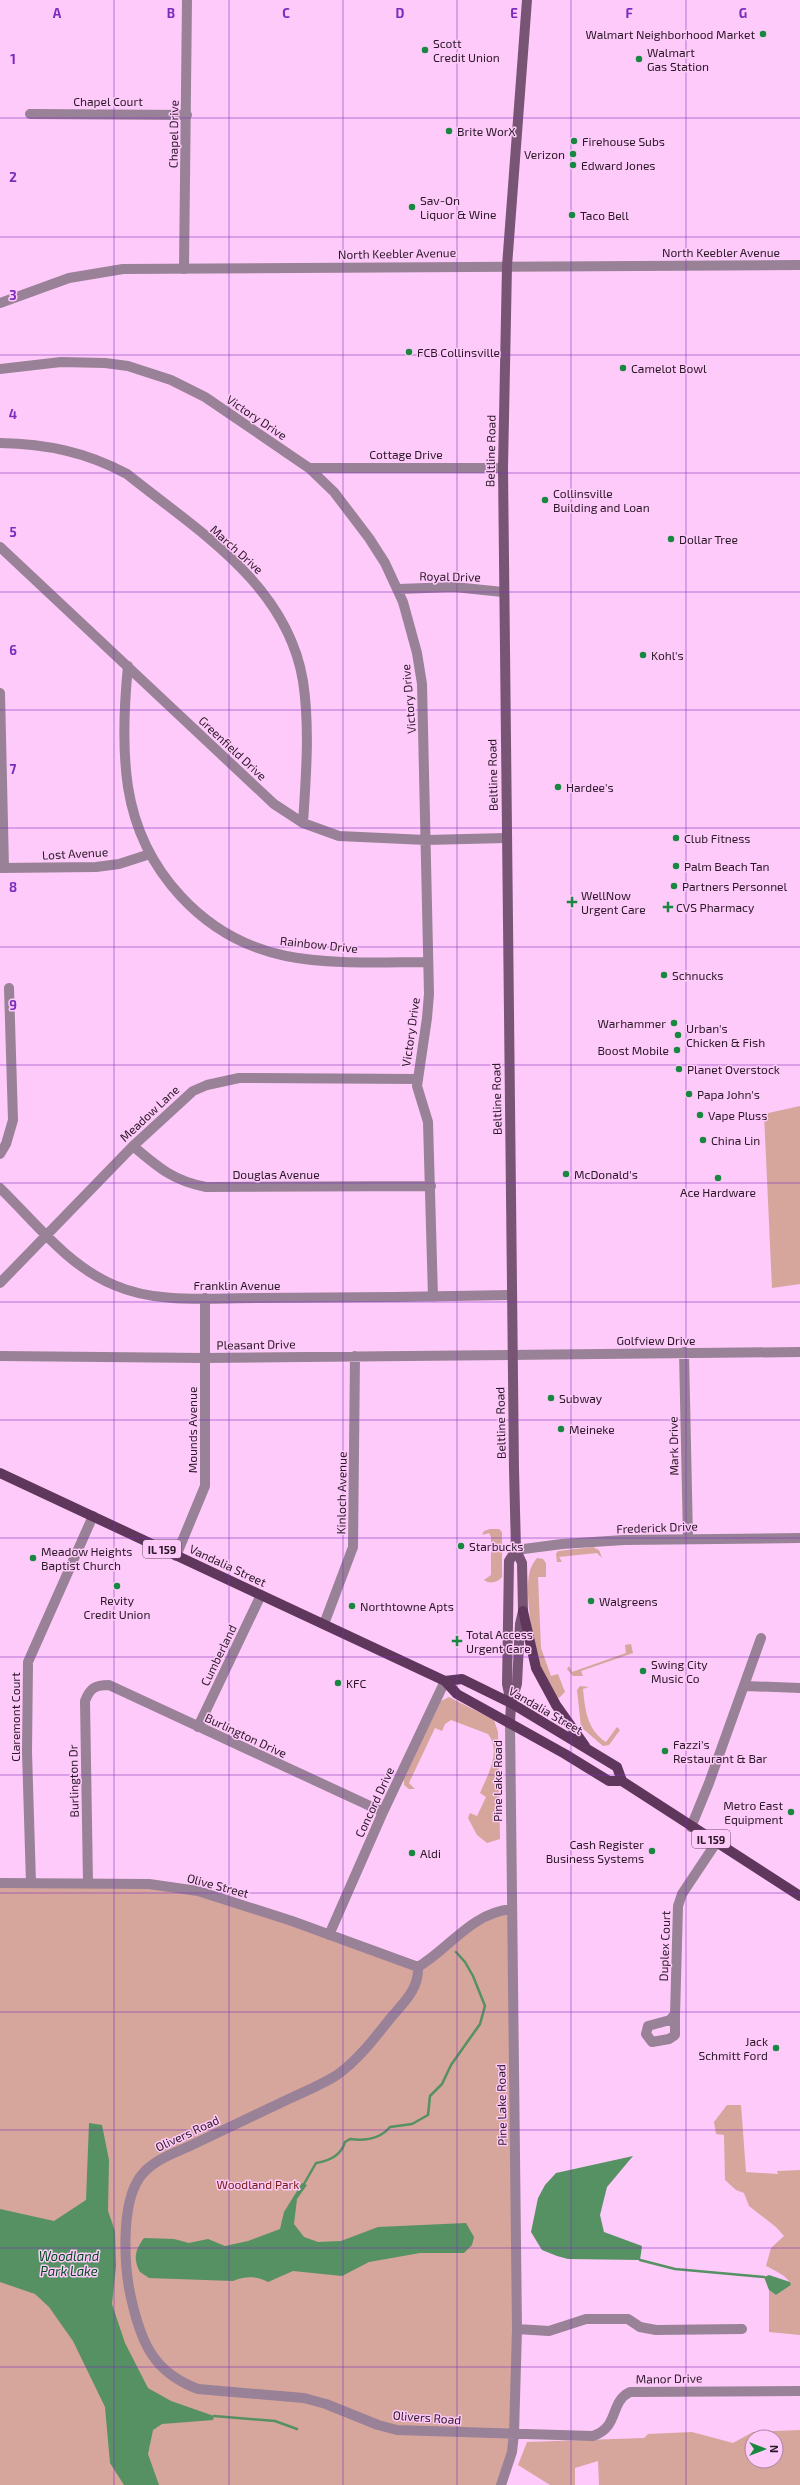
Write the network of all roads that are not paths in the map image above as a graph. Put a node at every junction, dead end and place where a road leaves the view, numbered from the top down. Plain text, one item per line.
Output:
1 (187, 0) edge
2 (527, 0) edge
3 (30, 114) dead end
4 (187, 115) junction
5 (800, 265) edge
6 (507, 266) junction
7 (184, 269) junction
8 (0, 303) edge
9 (0, 369) edge
10 (0, 443) edge
11 (309, 468) junction
12 (503, 468) junction
13 (0, 547) edge
14 (398, 589) junction
15 (502, 592) junction
16 (128, 666) junction
17 (0, 693) edge
18 (303, 824) junction
19 (506, 838) junction
20 (426, 840) junction
21 (150, 854) junction
22 (2, 868) edge
23 (428, 962) junction
24 (9, 988) dead end
25 (417, 1079) junction
26 (133, 1146) junction
27 (0, 1154) edge
28 (431, 1186) junction
29 (0, 1188) edge
30 (46, 1234) junction
31 (0, 1283) edge
32 (512, 1295) junction
33 (433, 1297) junction
34 (205, 1298) junction
35 (684, 1352) junction
36 (800, 1352) edge
37 (512, 1354) junction
38 (0, 1356) edge
39 (355, 1356) junction
40 (205, 1358) junction
41 (0, 1473) edge
42 (93, 1516) junction
43 (688, 1538) junction
44 (800, 1538) edge
45 (516, 1550) junction
46 (176, 1556) junction
47 (261, 1595) junction
48 (523, 1611) junction
49 (324, 1624) junction
50 (761, 1638) dead end
51 (445, 1681) junction
52 (98, 1685) joint
53 (745, 1686) junction
54 (800, 1688) edge
55 (511, 1703) junction
56 (510, 1723) junction
57 (198, 1727) junction
58 (587, 1749) junction
59 (622, 1781) junction
60 (383, 1812) junction
61 (691, 1827) junction
62 (716, 1843) junction
63 (88, 1882) junction
64 (0, 1883) edge
65 (31, 1883) junction
66 (800, 1896) edge
67 (511, 1909) junction
68 (329, 1935) junction
69 (418, 1967) junction
70 (675, 2014) dead end
71 (517, 2329) junction
72 (742, 2329) dead end
73 (800, 2391) edge
74 (514, 2434) junction
75 (502, 2485) edge

1 - 4 street, Chapel Drive
2 - 6 main road, Beltline Road
3 - 4 street, Chapel Court
4 - 7 street, Chapel Drive
5 - 6 street, North Keebler Avenue
6 - 7 street, North Keebler Avenue
6 - 12 main road, Beltline Road
7 - 8 street, North Keebler Avenue
9 - 11 street, Victory Drive
10 - 18 street, March Drive
11 - 12 street, Cottage Drive
11 - 14 street, Victory Drive
12 - 15 main road, Beltline Road
13 - 16 street, Greenfield Drive
14 - 15 street, Royal Drive
14 - 20 street, Victory Drive
15 - 19 main road, Beltline Road
16 - 18 street, Greenfield Drive
16 - 21 street, Rainbow Drive
17 - 22 street
18 - 20 street, Greenfield Drive
19 - 20 street, Greenfield Drive
19 - 32 main road, Beltline Road
20 - 23 street, Victory Drive
21 - 22 street, Lost Avenue
21 - 23 street, Rainbow Drive
23 - 25 street, Victory Drive
24 - 27 street
25 - 26 street, Meadow Lane
25 - 28 street, Victory Drive
26 - 28 street, Douglas Avenue
26 - 30 street, Meadow Lane
28 - 33 street, Victory Drive
29 - 30 street, Franklin Avenue
30 - 31 street, Meadow Lane
30 - 34 street, Franklin Avenue
32 - 33 street, Franklin Avenue
32 - 37 main road, Beltline Road
33 - 34 street, Franklin Avenue
34 - 40 street, Mounds Avenue
35 - 36 street, Golfview Drive
35 - 37 street, Golfview Drive
35 - 43 street, Mark Drive
37 - 39 street, Pleasant Drive
37 - 45 main road, Beltline Road
38 - 40 street, Pleasant Drive
39 - 40 street, Pleasant Drive
39 - 49 street, Kinloch Avenue
40 - 46 street, Mounds Avenue
41 - 42 main road, Vandalia Street / IL 159
42 - 46 main road, Vandalia Street / IL 159
42 - 65 street, Claremont Court
43 - 44 street, Frederick Drive
43 - 45 street, Frederick Drive
45 - 48 main road, Beltline Road
45 - 55 main road, Beltline Road
46 - 47 main road, Vandalia Street / IL 159
47 - 49 main road, Vandalia Street / IL 159
47 - 57 street, Cumberland
48 - 55 main road, Beltline Road
48 - 58 main road
49 - 51 main road, Vandalia Street / IL 159
50 - 53 street
51 - 55 main road, Vandalia Street / IL 159
51 - 56 main road, Vandalia Street / IL 159
51 - 60 street, Concord Drive
52 - 57 street, Burlington Drive
52 - 63 street, Burlington Dr
53 - 54 street
53 - 61 street
55 - 56 main road, Beltline Road
55 - 58 main road, Vandalia Street / IL 159
56 - 59 main road, Vandalia Street / IL 159
56 - 67 street, Pine Lake Road
57 - 60 street, Burlington Drive
58 - 59 main road, Vandalia Street / IL 159
59 - 61 main road, Vandalia Street / IL 159
60 - 68 street, Concord Drive
61 - 62 main road, Vandalia Street / IL 159
62 - 66 main road, Vandalia Street / IL 159
62 - 70 street, Duplex Court
63 - 65 street, Olive Street
63 - 68 street, Olive Street
64 - 65 street, Olive Street
67 - 69 street
67 - 71 street, Pine Lake Road
68 - 69 street, Olive Street
69 - 74 street, Olivers Road
71 - 72 street
71 - 74 street, Pine Lake Road
73 - 74 street, Manor Drive
74 - 75 street, Pine Lake Road

